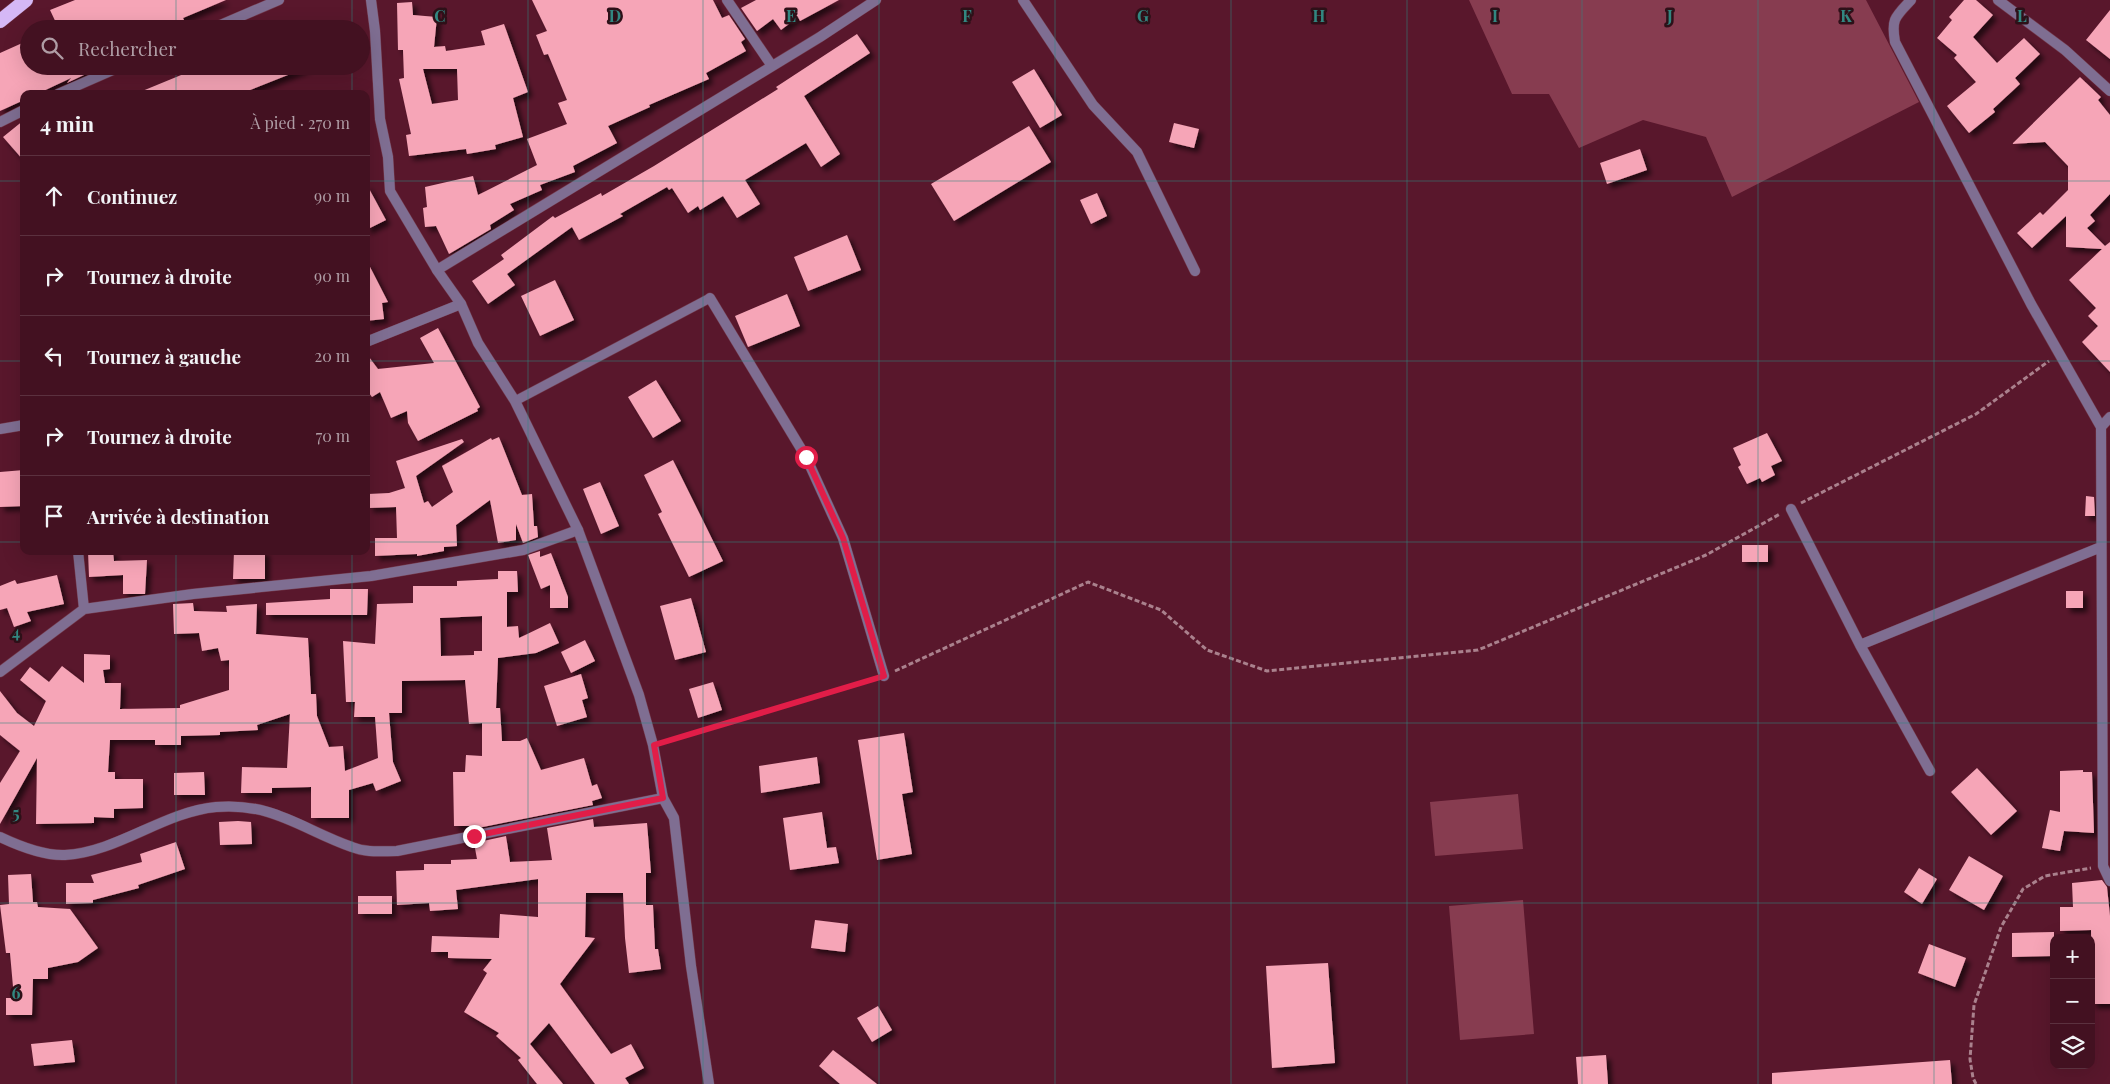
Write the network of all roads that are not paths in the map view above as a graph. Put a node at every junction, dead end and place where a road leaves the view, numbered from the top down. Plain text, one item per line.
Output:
1 (26, 0) edge
2 (278, 0) edge
3 (371, 0) edge
4 (726, 0) edge
5 (876, 0) edge
6 (1023, 0) edge
7 (1911, 0) edge
8 (1998, 0) edge
9 (864, 3) edge
10 (232, 20) edge
11 (0, 21) edge
12 (772, 66) junction
13 (101, 75) edge
14 (67, 90) edge
15 (2110, 91) edge
16 (20, 112) edge
17 (0, 122) edge
18 (437, 270) junction
19 (1195, 270) dead end
20 (710, 298) joint
21 (461, 304) junction
22 (370, 340) edge
23 (515, 401) junction
24 (2110, 417) edge
25 (20, 426) edge
26 (2101, 427) junction
27 (0, 429) edge
28 (1791, 509) road end
29 (578, 530) junction
30 (2101, 547) junction
31 (78, 555) edge
32 (84, 609) junction
33 (1860, 645) junction
34 (0, 672) edge
35 (884, 676) road end
36 (1930, 771) dead end
37 (663, 798) junction
38 (0, 837) edge
39 (2106, 866) edge
40 (2110, 881) edge
41 (709, 1084) edge

1 - 11 highway
2 - 10 street
3 - 18 street
4 - 12 street
5 - 9 street
6 - 19 street
7 - 26 street
8 - 15 street
9 - 12 street
12 - 18 street
13 - 14 street
16 - 17 street
18 - 21 street
20 - 23 lane
20 - 35 street
21 - 22 street
21 - 23 street
23 - 29 street
24 - 26 street
25 - 27 street
26 - 30 street
28 - 33 street
29 - 32 street
29 - 37 street
30 - 33 street
30 - 39 street
31 - 32 street
32 - 34 street
33 - 36 street
37 - 38 street
37 - 41 street
39 - 40 street

